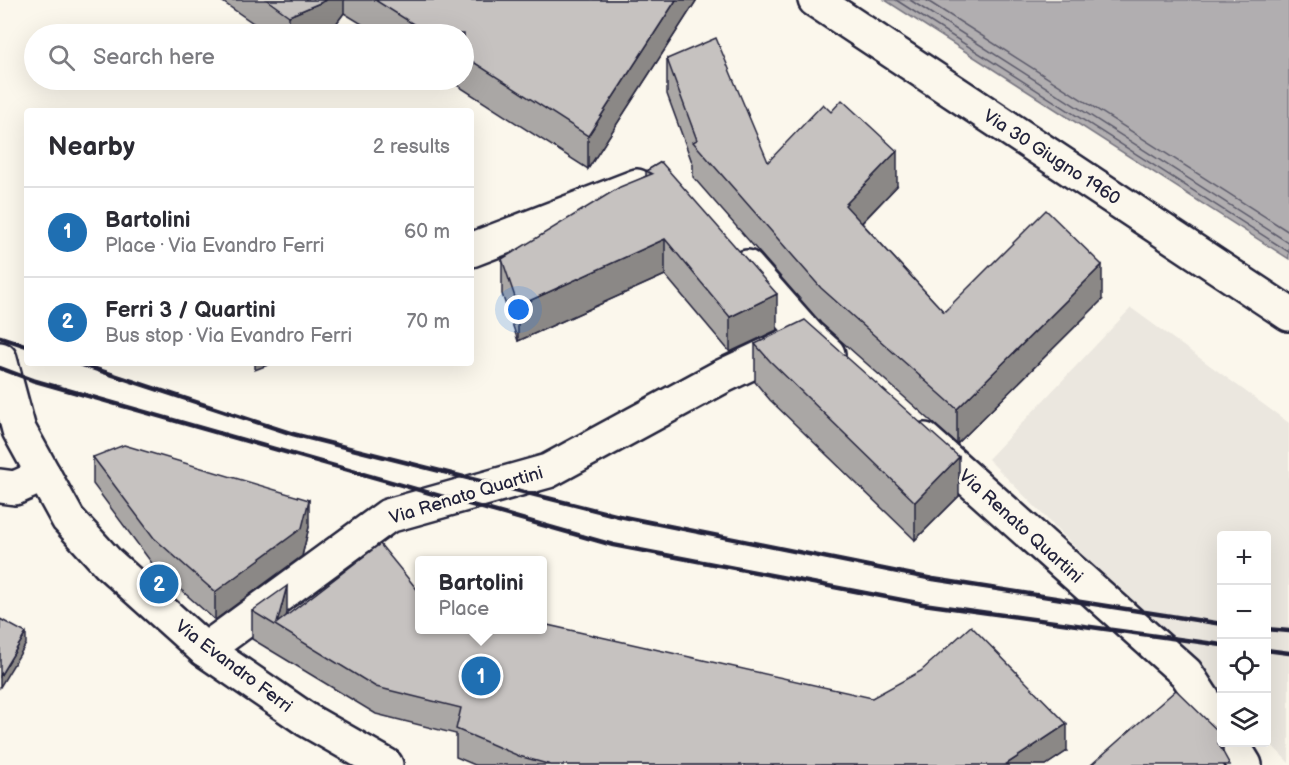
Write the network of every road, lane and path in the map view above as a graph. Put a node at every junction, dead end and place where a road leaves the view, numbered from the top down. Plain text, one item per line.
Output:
1 (815, 0) edge
2 (666, 175) edge
3 (729, 246) edge
4 (474, 249) edge
5 (1289, 314) edge
6 (808, 336) junction
7 (0, 358) edge
8 (852, 375) edge
9 (904, 422) edge
10 (44, 475) junction
11 (0, 486) edge
12 (206, 650) junction
13 (1217, 722) edge
14 (1234, 747) edge
15 (386, 765) edge
16 (1245, 765) edge

1 - 5 street, Via 30 Giugno 1960
2 - 4 street
3 - 6 street
6 - 8 street
6 - 12 street, Via Renato Quartini
7 - 10 street, Via Evandro Ferri
9 - 13 street, Via Renato Quartini
10 - 11 street
10 - 12 street, Via Evandro Ferri
12 - 15 street, Via Evandro Ferri
14 - 16 street

